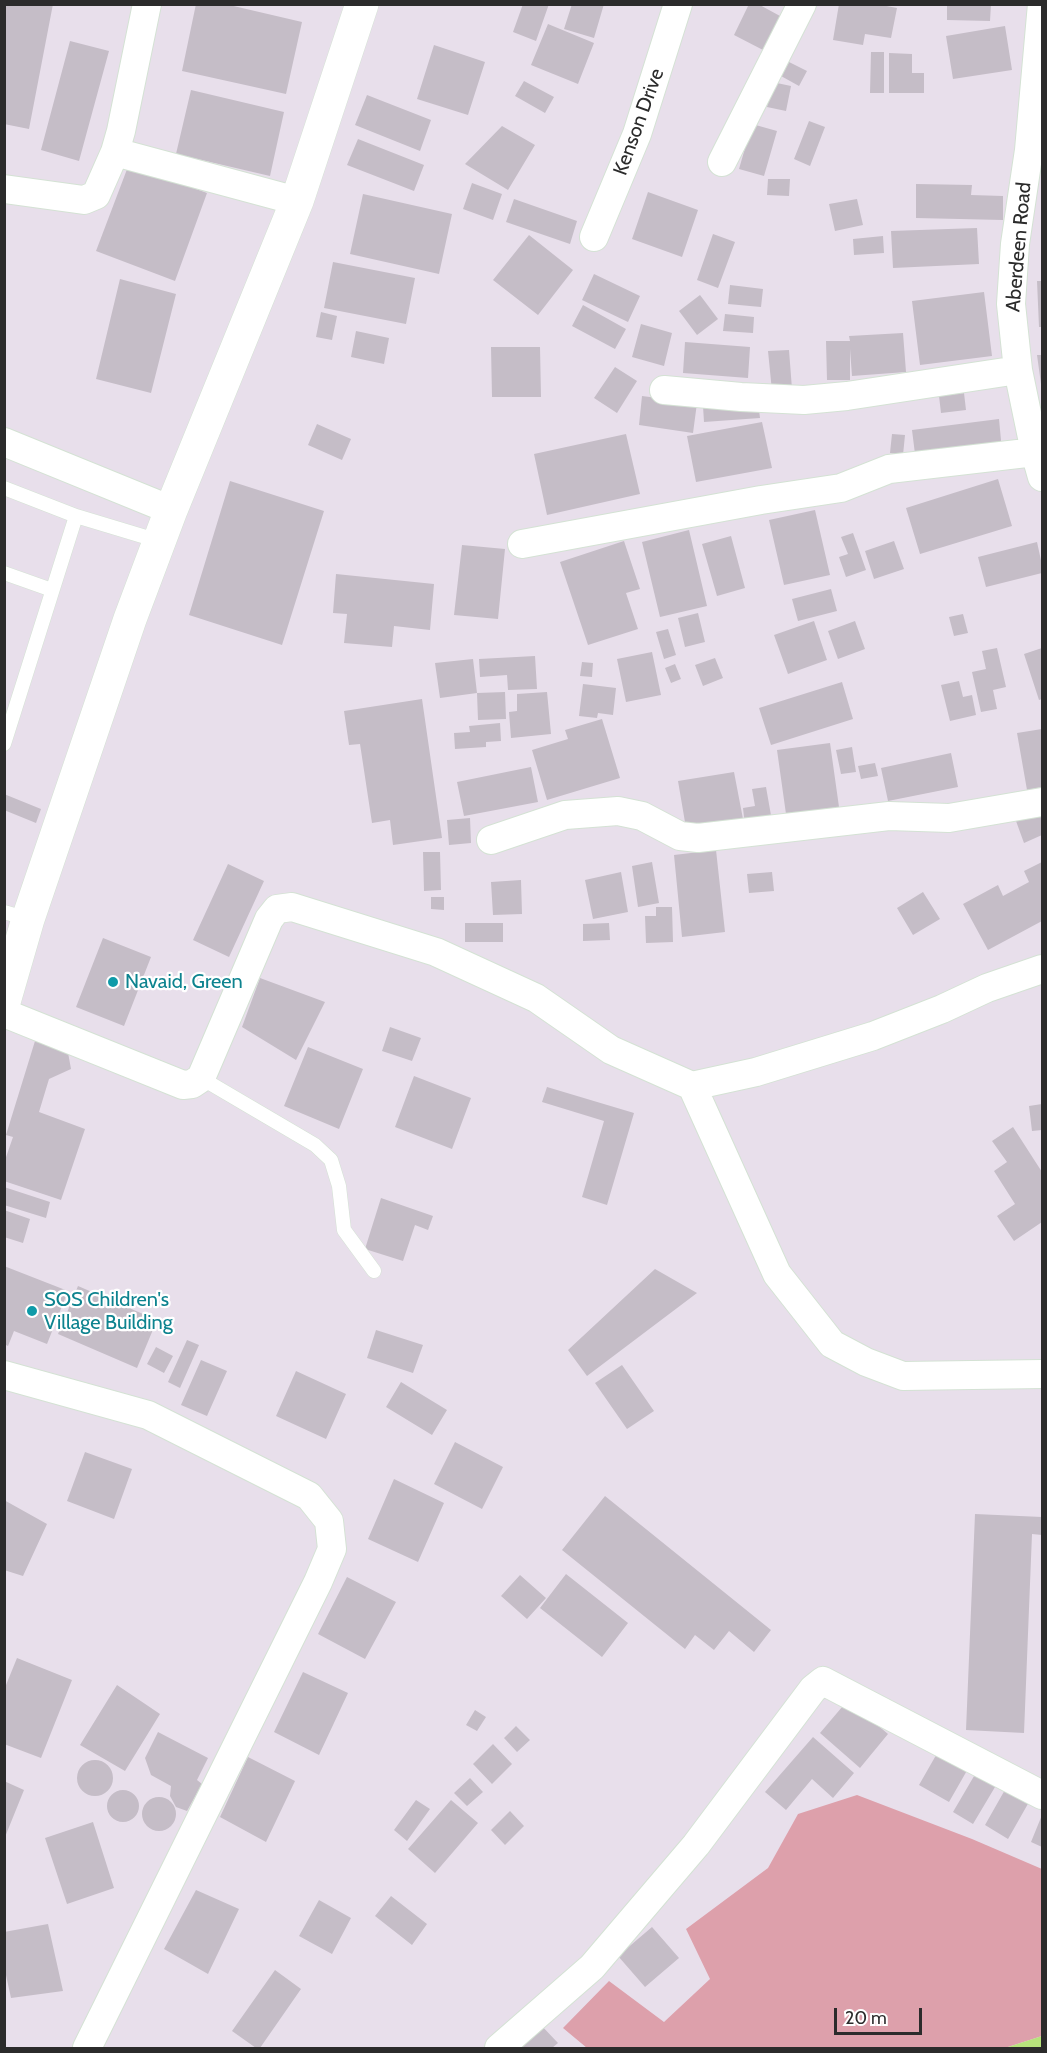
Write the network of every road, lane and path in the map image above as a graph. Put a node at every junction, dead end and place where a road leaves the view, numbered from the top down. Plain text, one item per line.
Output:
1 (147, 4) edge
2 (362, 4) edge
3 (678, 4) edge
4 (802, 4) edge
5 (1042, 4) edge
6 (115, 152) junction
7 (722, 162) dead end
8 (4, 189) edge
9 (297, 201) junction
10 (594, 237) dead end
11 (1018, 370) junction
12 (664, 390) dead end
13 (4, 442) edge
14 (1039, 464) edge
15 (4, 488) edge
16 (171, 510) junction
17 (76, 516) junction
18 (159, 541) junction
19 (522, 544) dead end
20 (4, 573) edge
21 (52, 590) junction
22 (4, 744) edge
23 (1042, 802) edge
24 (491, 840) dead end
25 (16, 916) edge
26 (9, 969) edge
27 (1042, 970) edge
28 (4, 1002) edge
29 (4, 1013) edge
30 (201, 1078) junction
31 (692, 1086) junction
32 (374, 1271) dead end
33 (1042, 1374) edge
34 (4, 1375) edge
35 (1042, 1794) edge
36 (87, 2049) edge
37 (499, 2049) edge

1 - 6 street
2 - 9 main road
3 - 10 street, Kenson Drive
4 - 7 street
5 - 11 street, Aberdeen Road
6 - 8 street
6 - 9 street
9 - 16 main road
11 - 12 street
11 - 14 street, Aberdeen Road
13 - 16 street
14 - 19 street
15 - 17 lane
16 - 18 main road
17 - 18 lane
17 - 21 lane
18 - 25 main road
20 - 21 lane
21 - 22 lane
23 - 24 street
25 - 26 main road
26 - 28 main road
27 - 31 street
29 - 30 street
30 - 31 street
30 - 32 lane
31 - 33 street
34 - 36 street
35 - 37 street

